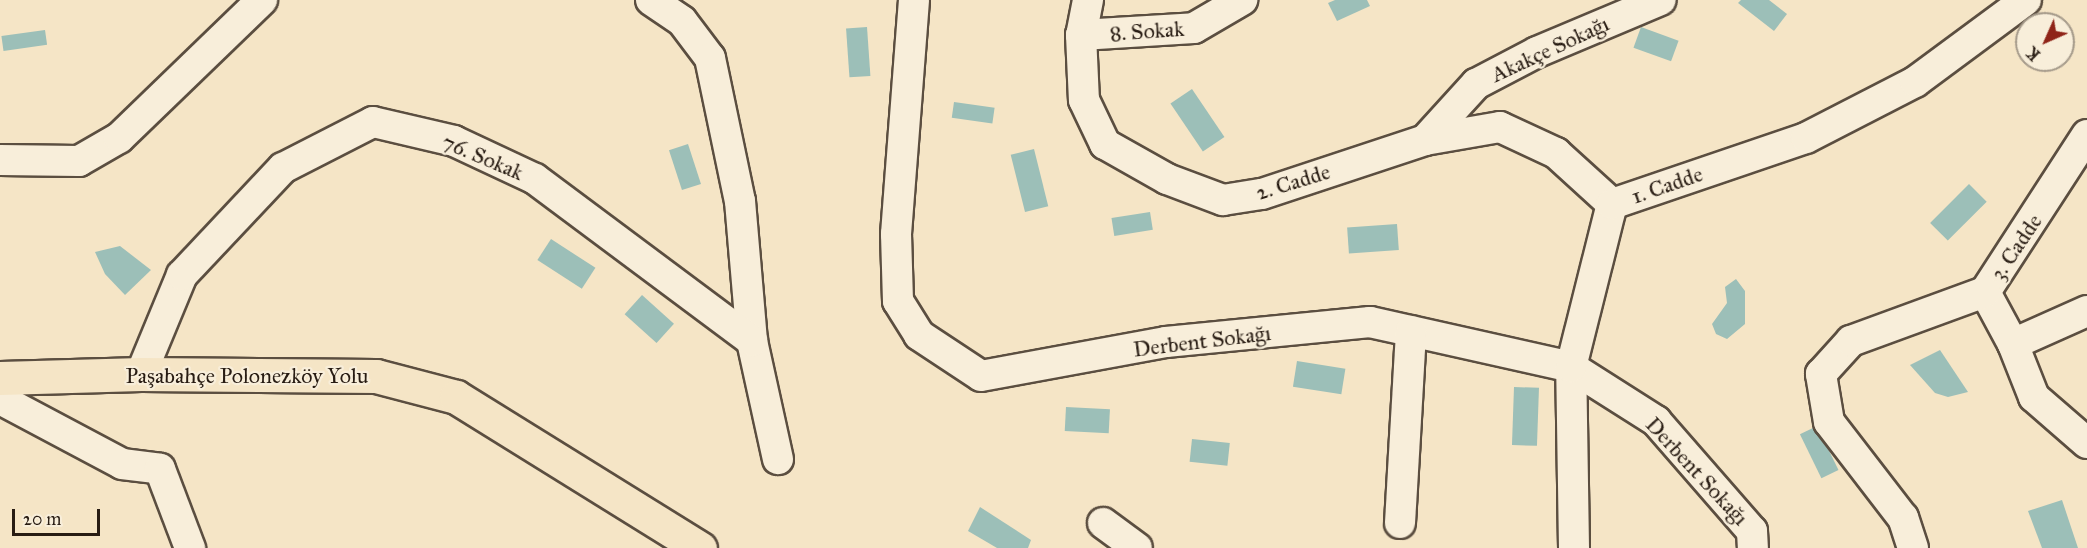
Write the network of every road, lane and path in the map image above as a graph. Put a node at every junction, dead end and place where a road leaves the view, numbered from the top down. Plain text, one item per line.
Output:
1 (262, 0) edge
2 (651, 0) edge
3 (914, 0) edge
4 (1088, 0) edge
5 (1242, 0) edge
6 (1661, 0) edge
7 (2026, 0) edge
8 (1081, 35) junction
9 (1425, 140) junction
10 (2086, 140) edge
11 (0, 160) edge
12 (1612, 204) junction
13 (1985, 292) junction
14 (2087, 311) edge
15 (1411, 331) junction
16 (752, 341) junction
17 (2013, 344) junction
18 (1571, 367) junction
19 (141, 374) junction
20 (0, 378) edge
21 (0, 399) edge
22 (2087, 443) edge
23 (778, 459) dead end
24 (1103, 523) dead end
25 (1400, 523) dead end
26 (689, 546) edge
27 (190, 548) edge
28 (1137, 548) edge
29 (1574, 548) edge
30 (1753, 548) edge
31 (1913, 548) edge

1 - 11 street
2 - 16 street
3 - 15 street, Derbent Sokağı
4 - 8 street, 2. Cadde
5 - 8 street, 8. Sokak
6 - 9 street, Akakçe Sokağı
7 - 12 street, 1. Cadde
8 - 9 street, 2. Cadde
9 - 12 street, 2. Cadde
10 - 13 street, 3. Cadde
12 - 18 street, 1. Cadde
13 - 17 street, 3. Cadde
13 - 31 street
14 - 17 street
15 - 18 street, Derbent Sokağı
15 - 25 street
16 - 19 street, 76. Sokak
16 - 23 street
17 - 22 street, 3. Cadde
18 - 29 street, 1. Cadde
18 - 30 street, Derbent Sokağı
19 - 20 main road, Paşabahçe Polonezköy Yolu
19 - 26 main road, Paşabahçe Polonezköy Yolu
21 - 27 street
24 - 28 street

